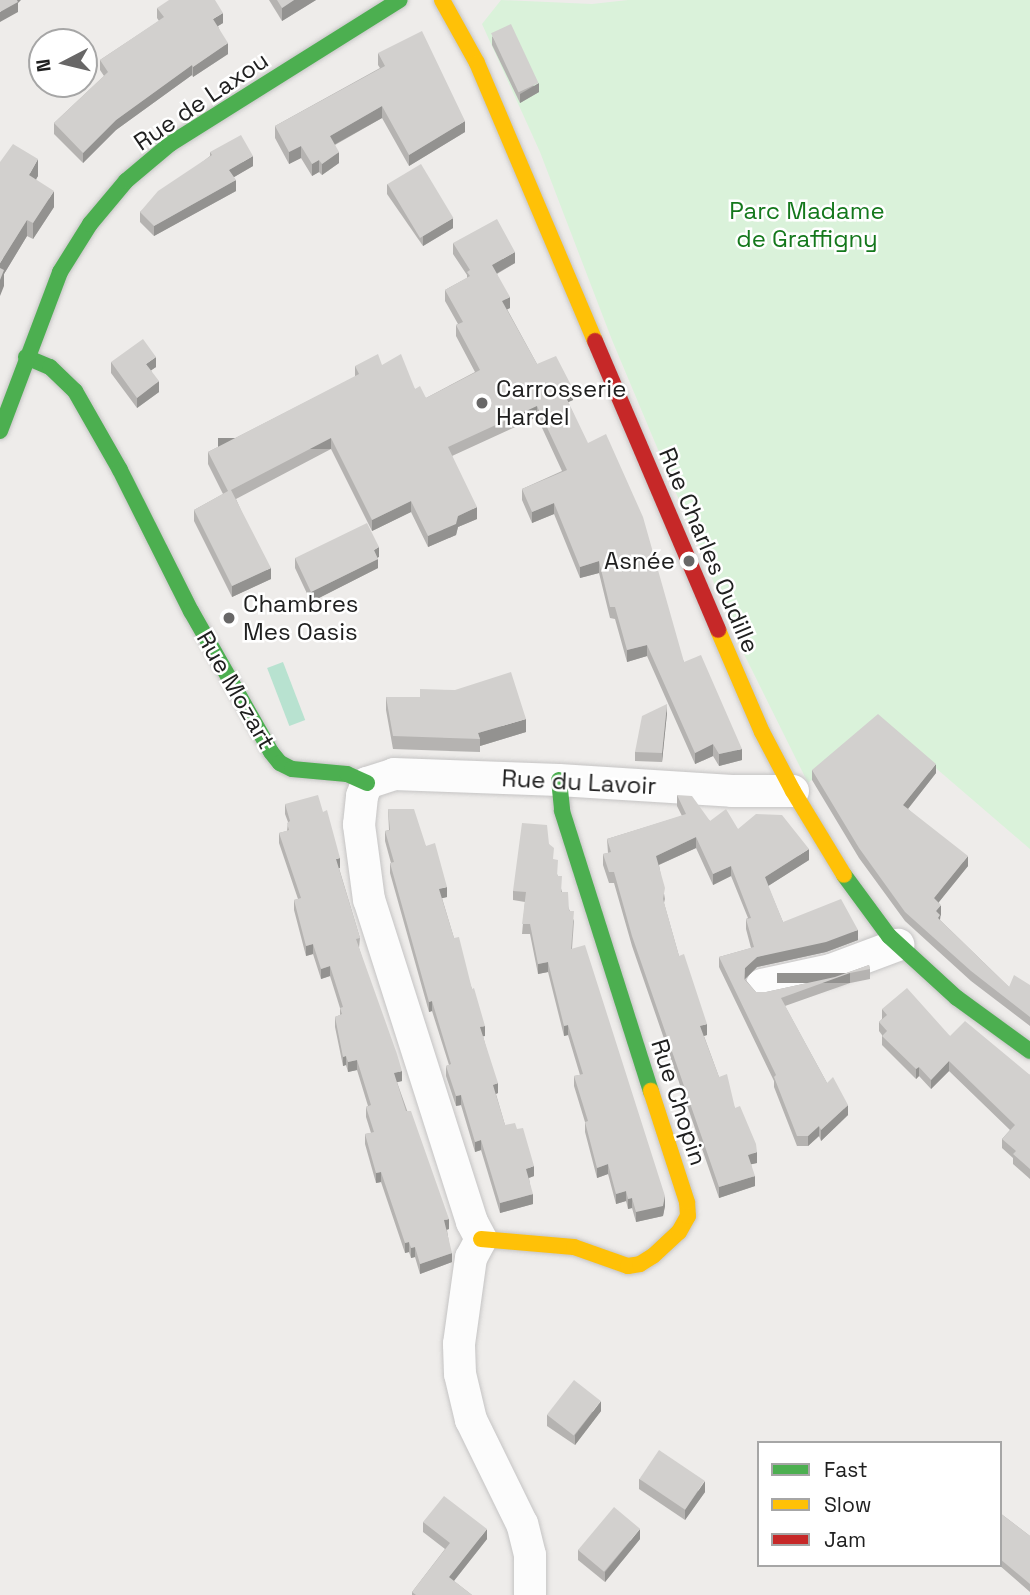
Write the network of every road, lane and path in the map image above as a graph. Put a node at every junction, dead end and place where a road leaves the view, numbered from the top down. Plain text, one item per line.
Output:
1 (400, 0) edge
2 (442, 0) edge
3 (26, 357) junction
4 (0, 431) edge
5 (559, 780) junction
6 (367, 783) junction
7 (793, 792) junction
8 (898, 945) junction
9 (762, 985) dead end
10 (1030, 1051) edge
11 (481, 1239) junction
12 (530, 1595) edge

1 - 3 street, Rue de Laxou
2 - 7 street, Rue Charles Oudille
3 - 4 street, Rue de Laxou
3 - 6 street, Rue Mozart
5 - 6 street, Rue du Lavoir
5 - 7 street, Rue du Lavoir
5 - 11 street, Rue Chopin
6 - 11 street
7 - 8 street, Rue Charles Oudille
8 - 9 street
8 - 10 street, Rue Charles Oudille
11 - 12 street

